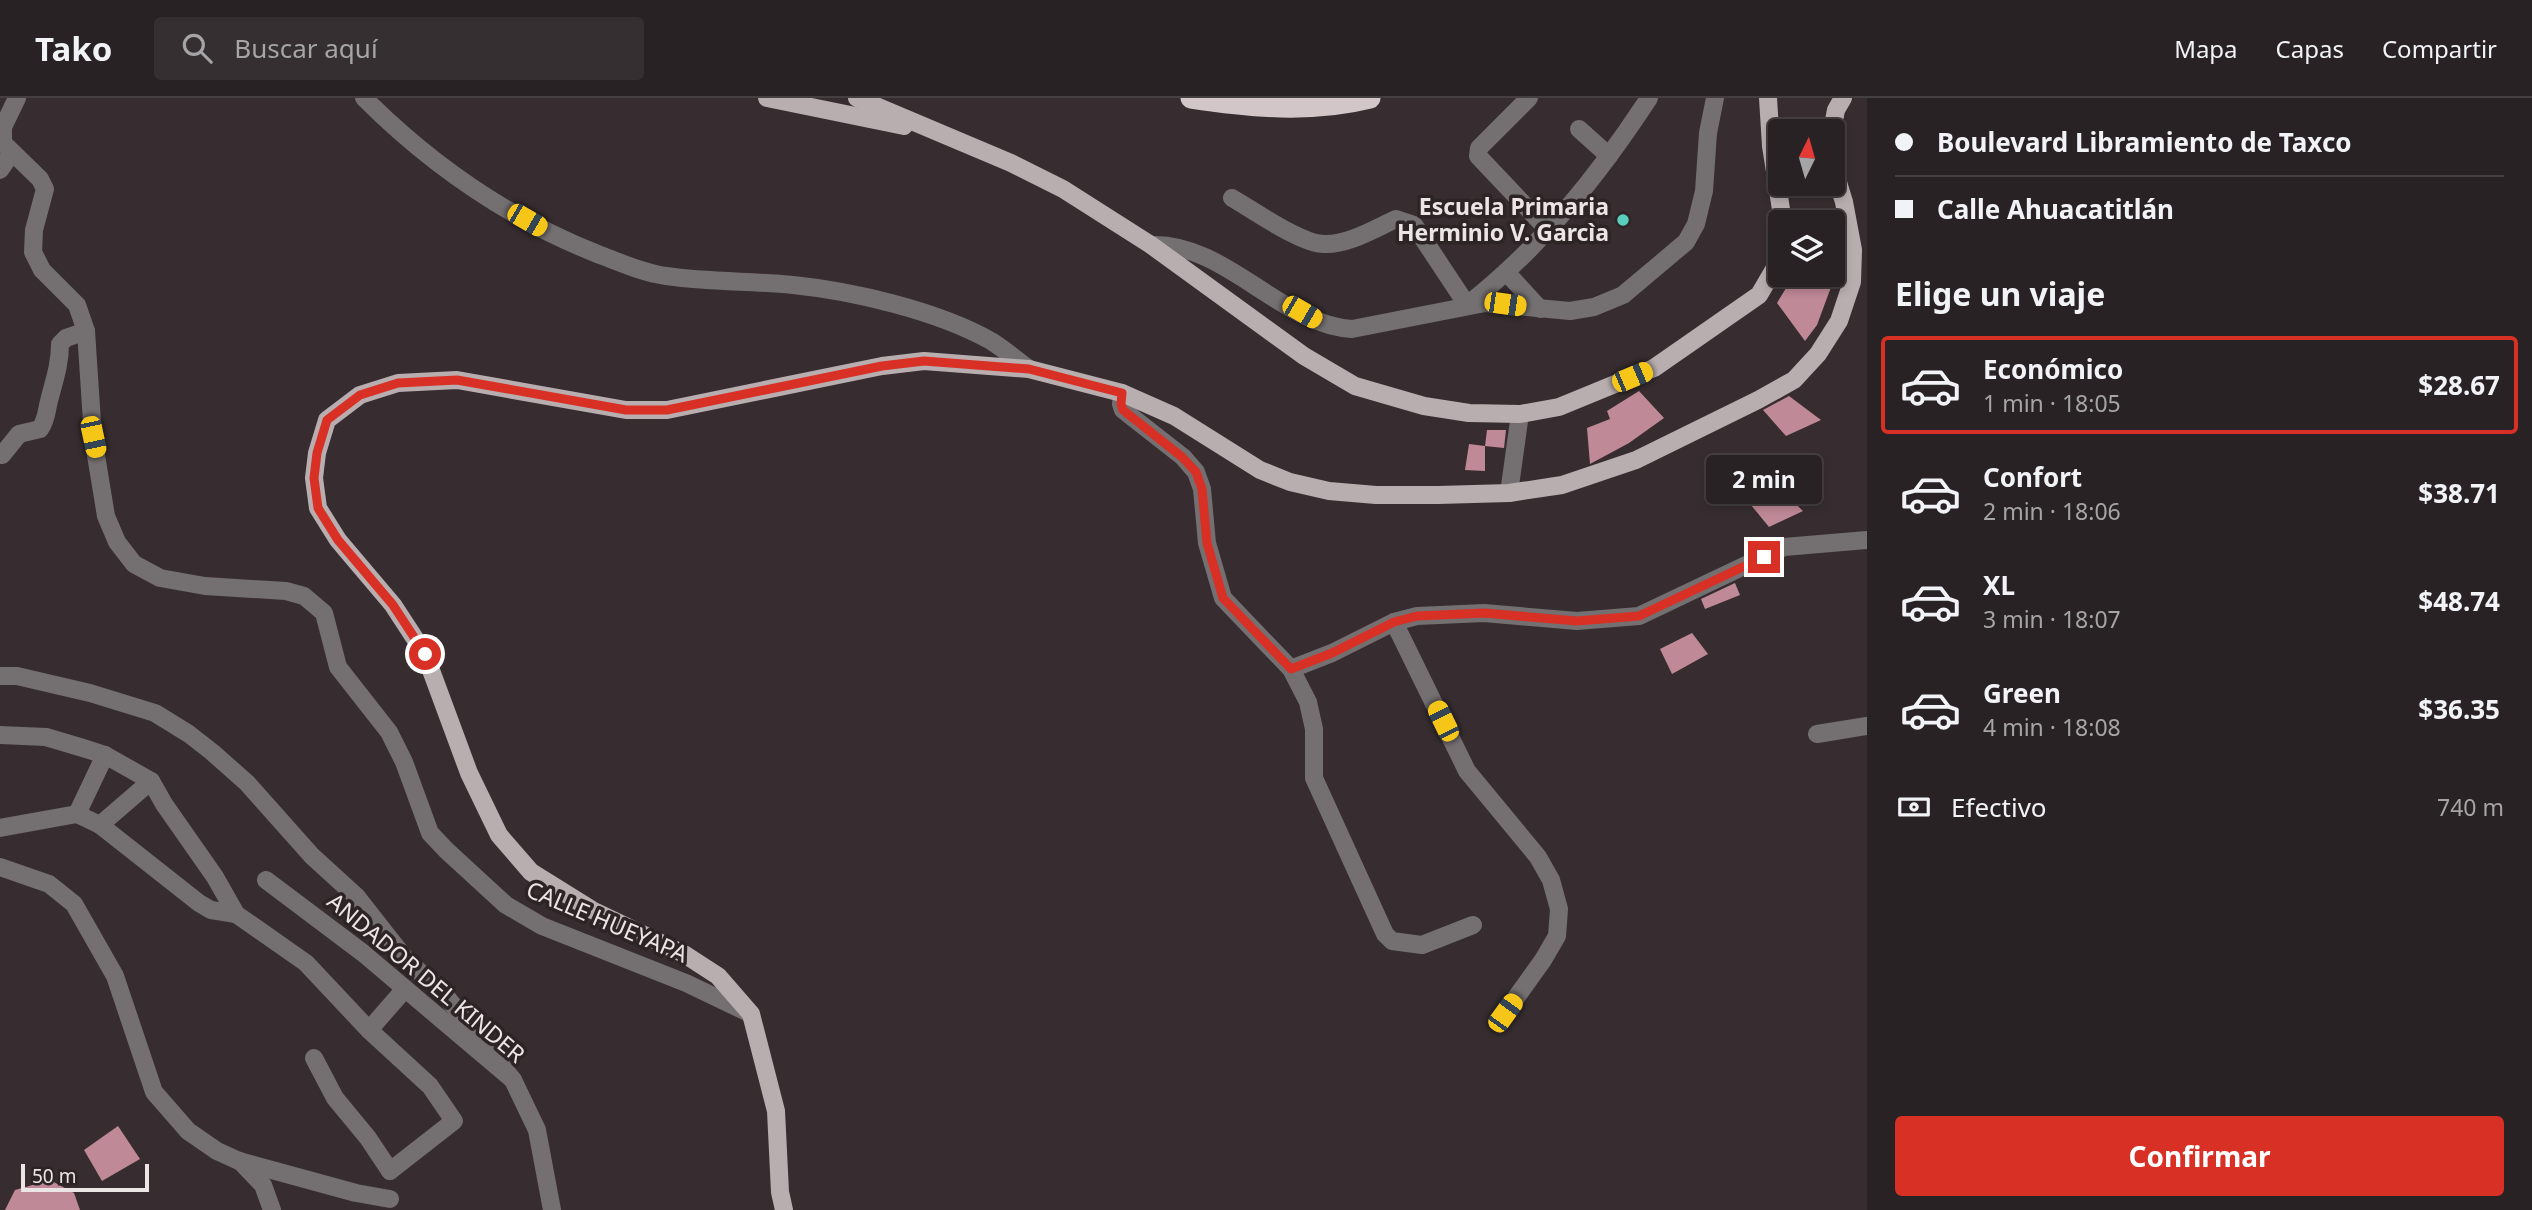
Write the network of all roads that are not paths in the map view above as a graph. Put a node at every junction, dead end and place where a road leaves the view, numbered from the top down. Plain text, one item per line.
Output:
1 (17, 98) edge
2 (365, 98) edge
3 (767, 98) edge
4 (857, 98) edge
5 (1191, 98) edge
6 (1370, 98) edge
7 (1529, 98) edge
8 (1649, 98) edge
9 (1716, 98) edge
10 (1768, 98) edge
11 (1843, 98) edge
12 (1834, 119) edge
13 (1579, 129) dead end
14 (943, 134) junction
15 (11, 154) junction
16 (1609, 156) junction
17 (0, 170) edge
18 (1842, 196) edge
19 (1232, 198) dead end
20 (1781, 210) edge
21 (1549, 231) junction
22 (1151, 245) junction
23 (1506, 272) junction
24 (1768, 280) edge
25 (1467, 305) junction
26 (1540, 309) junction
27 (86, 331) junction
28 (1029, 369) junction
29 (1122, 393) junction
30 (1520, 414) junction
31 (2, 455) dead end
32 (1510, 493) junction
33 (1867, 540) edge
34 (1394, 622) junction
35 (1291, 669) junction
36 (0, 676) edge
37 (1867, 726) edge
38 (1817, 734) dead end
39 (0, 735) edge
40 (105, 755) junction
41 (151, 781) junction
42 (77, 814) junction
43 (100, 825) junction
44 (0, 828) edge
45 (0, 867) edge
46 (266, 880) dead end
47 (236, 914) junction
48 (1473, 925) dead end
49 (404, 990) junction
50 (1505, 1013) dead end
51 (751, 1014) junction
52 (369, 1030) junction
53 (314, 1058) dead end
54 (513, 1080) junction
55 (239, 1161) junction
56 (390, 1171) junction
57 (391, 1205) edge
58 (272, 1210) edge
59 (552, 1210) edge
60 (784, 1210) edge

1 - 15 street
2 - 28 street
3 - 14 main road
4 - 14 main road
5 - 6 highway
7 - 21 street
8 - 16 street
9 - 26 street
10 - 20 main road
11 - 12 main road
13 - 16 street
14 - 22 main road
15 - 17 street
15 - 27 street
16 - 21 street
18 - 32 main road
19 - 25 street
21 - 23 street
22 - 25 street
22 - 30 main road
23 - 25 street
23 - 26 street
24 - 30 main road
25 - 26 street
27 - 31 street
27 - 51 street, CALLE HUEYAPA
28 - 29 main road
28 - 51 main road
29 - 32 main road
29 - 35 street
30 - 32 street
33 - 34 street
34 - 35 street
34 - 50 street
35 - 48 street
36 - 54 street
37 - 38 street
39 - 40 street
40 - 41 street
40 - 42 street
41 - 43 street
41 - 47 street
42 - 43 street
42 - 44 street
43 - 47 street
45 - 55 street
46 - 49 street, ANDADOR DEL KINDER
47 - 52 street
49 - 52 street
49 - 54 street, ANDADOR DEL KINDER
51 - 60 main road
52 - 56 street
53 - 56 street
54 - 59 street, ANDADOR DEL KINDER
55 - 57 street
55 - 58 street
56 - 57 street

